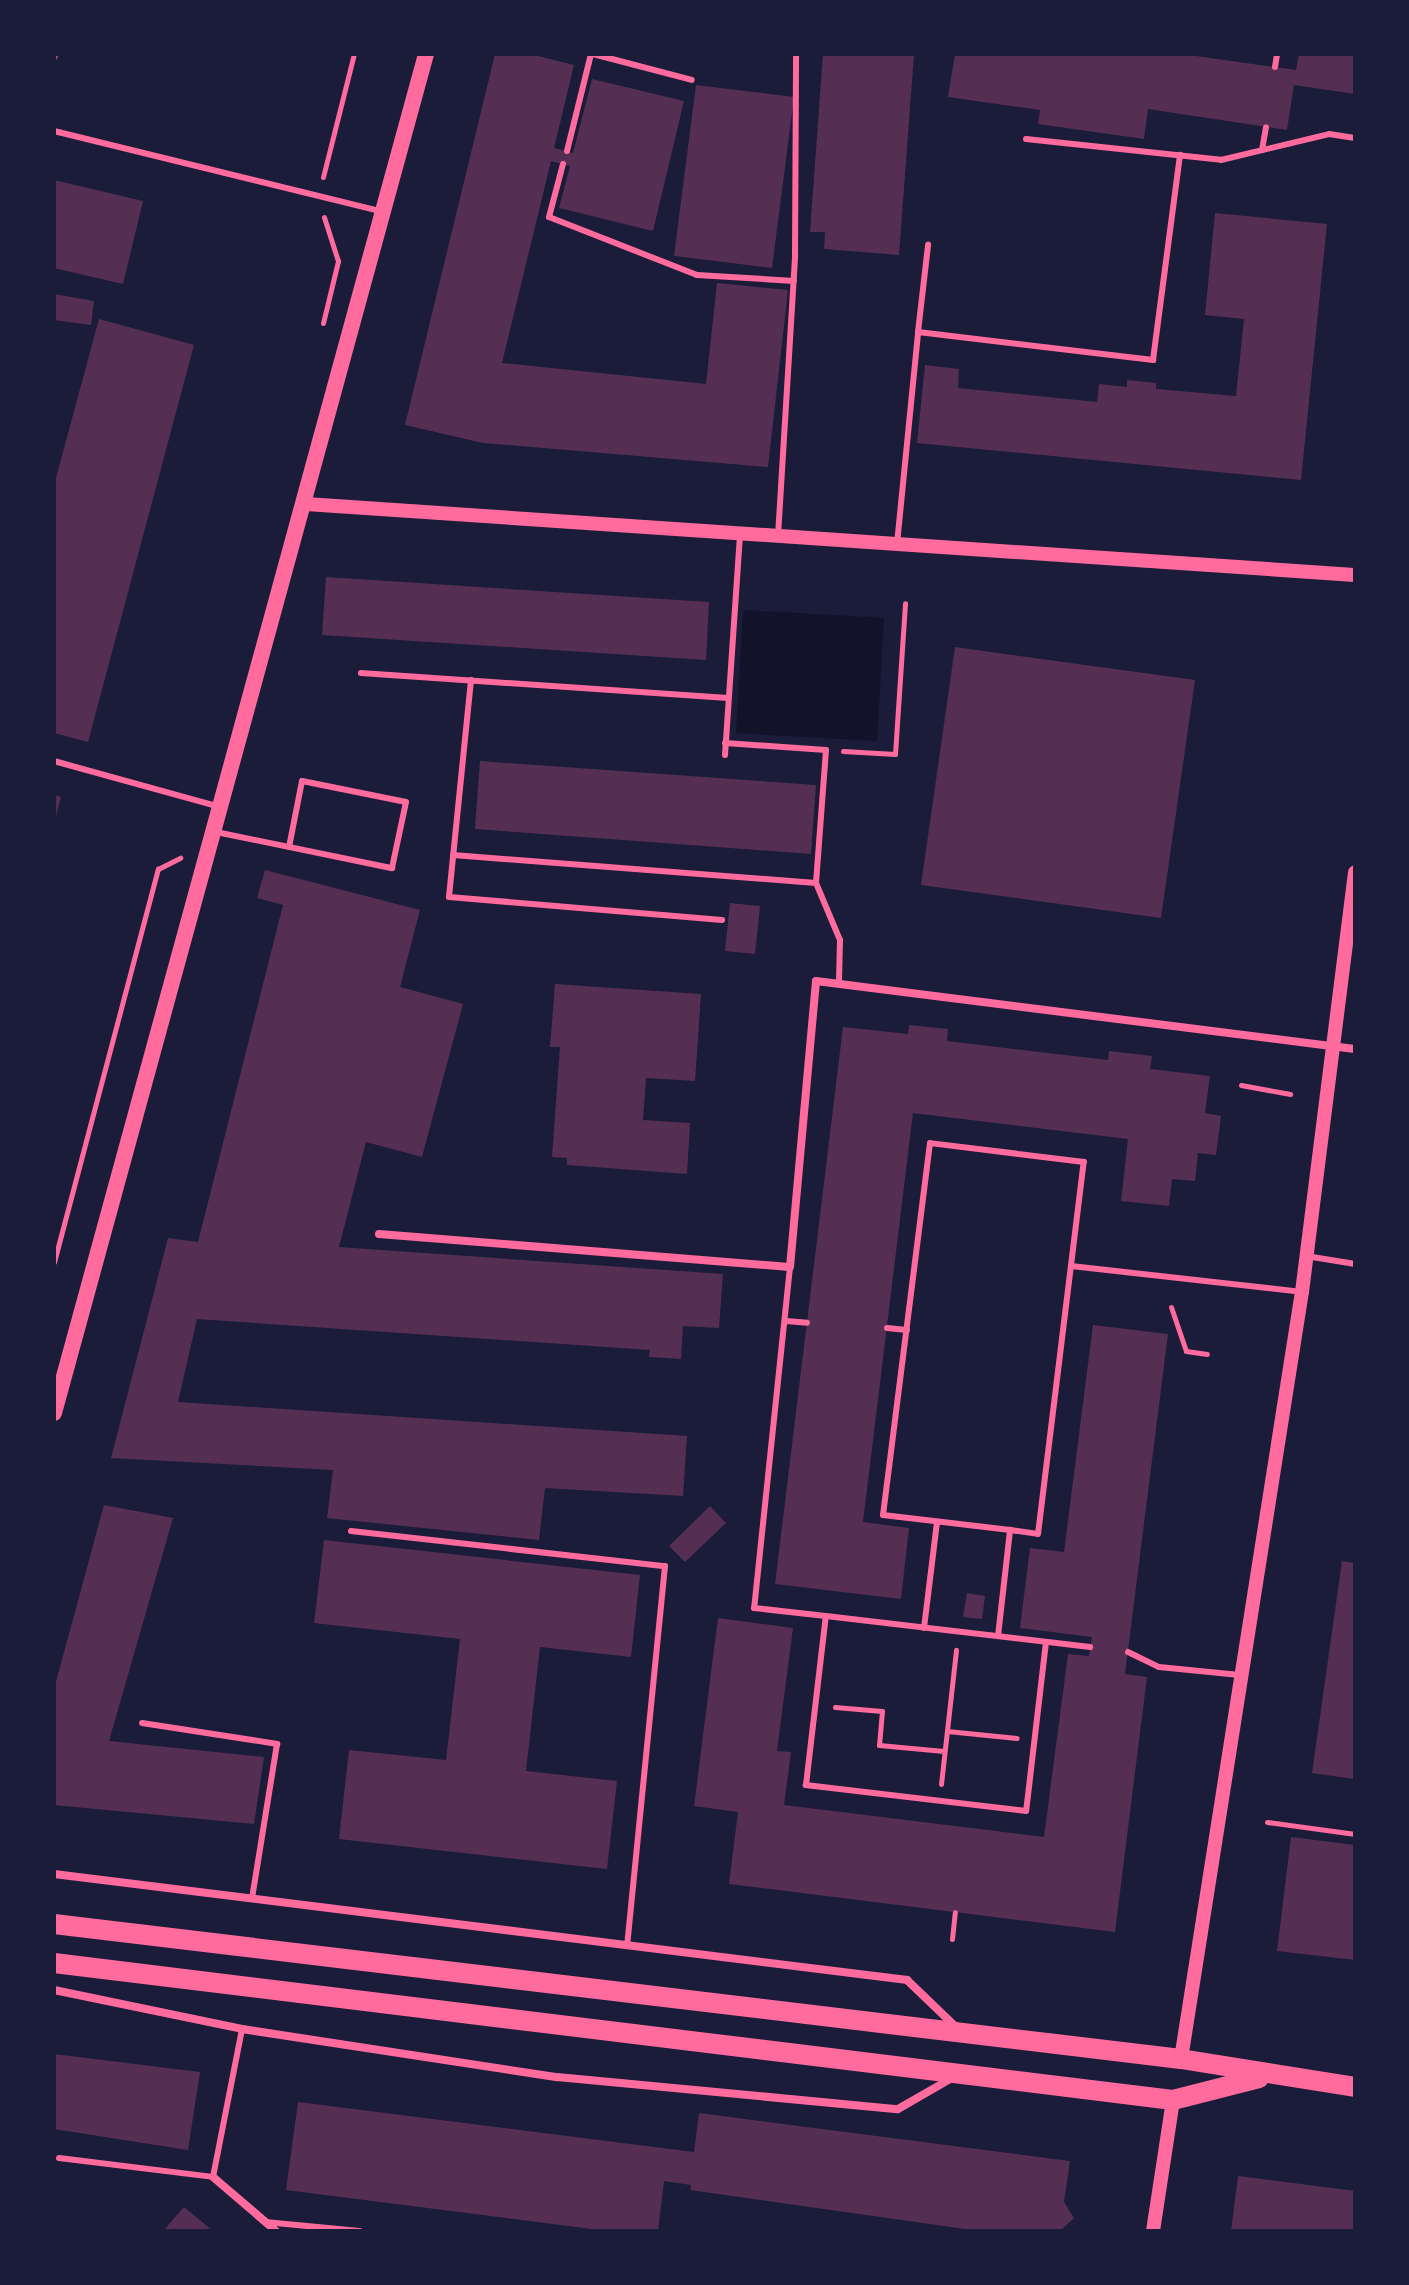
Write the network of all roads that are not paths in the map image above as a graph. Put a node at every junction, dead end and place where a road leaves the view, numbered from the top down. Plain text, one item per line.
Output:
1 (426, 54) edge
2 (592, 54) edge
3 (796, 54) edge
4 (1277, 54) edge
5 (1275, 67) dead end
6 (692, 80) dead end
7 (1266, 127) dead end
8 (54, 131) edge
9 (1355, 138) edge
10 (1026, 139) dead end
11 (1262, 150) junction
12 (567, 151) dead end
13 (1180, 155) junction
14 (563, 164) dead end
15 (383, 212) junction
16 (928, 245) dead end
17 (794, 281) junction
18 (918, 332) junction
19 (306, 504) junction
20 (740, 533) junction
21 (778, 536) junction
22 (897, 544) junction
23 (1355, 575) edge
24 (361, 673) dead end
25 (471, 680) junction
26 (728, 698) junction
27 (725, 743) junction
28 (725, 755) dead end
29 (54, 761) edge
30 (220, 807) junction
31 (213, 831) junction
32 (289, 847) junction
33 (453, 855) junction
34 (1355, 872) edge
35 (816, 883) junction
36 (722, 920) dead end
37 (839, 982) junction
38 (1332, 1047) junction
39 (1355, 1049) edge
40 (379, 1234) dead end
41 (1306, 1256) junction
42 (1355, 1264) edge
43 (1071, 1266) junction
44 (790, 1267) junction
45 (1302, 1292) junction
46 (786, 1321) junction
47 (807, 1323) dead end
48 (887, 1328) dead end
49 (907, 1330) junction
50 (54, 1413) edge
51 (937, 1522) junction
52 (1010, 1530) junction
53 (351, 1531) dead end
54 (826, 1616) junction
55 (924, 1628) junction
56 (998, 1636) junction
57 (1046, 1642) junction
58 (1090, 1647) dead end
59 (1128, 1652) dead end
60 (1243, 1676) junction
61 (142, 1723) dead end
62 (54, 1874) edge
63 (252, 1899) junction
64 (54, 1924) edge
65 (627, 1946) junction
66 (54, 1963) edge
67 (54, 1990) edge
68 (242, 2029) junction
69 (964, 2034) junction
70 (1181, 2059) junction
71 (961, 2073) junction
72 (1266, 2076) junction
73 (1355, 2087) edge
74 (1173, 2100) junction
75 (59, 2158) dead end
76 (213, 2177) junction
77 (265, 2222) junction
78 (276, 2231) edge
79 (360, 2231) edge
80 (1153, 2231) edge

1 - 15 main road
2 - 6 lane
2 - 12 lane
3 - 17 lane
4 - 5 lane
7 - 11 lane
8 - 15 lane
9 - 11 lane
10 - 13 lane
11 - 13 lane
13 - 18 lane
14 - 17 lane
15 - 19 main road
16 - 18 lane
17 - 21 lane
18 - 22 lane
19 - 20 street
19 - 30 main road
20 - 21 street
20 - 26 lane
21 - 22 street
22 - 23 street
24 - 25 lane
25 - 26 lane
25 - 33 lane
26 - 27 lane
27 - 28 lane
27 - 35 lane
29 - 30 lane
30 - 31 main road
31 - 32 lane
31 - 50 main road
32 - 32 lane
33 - 35 lane
33 - 36 lane
34 - 38 street
35 - 37 lane
37 - 38 street
37 - 44 street
38 - 39 street
38 - 41 street
40 - 44 street
41 - 42 lane
41 - 45 street
43 - 45 lane
43 - 49 lane
43 - 52 lane
44 - 46 lane
45 - 60 street
46 - 47 lane
46 - 54 lane
48 - 49 lane
49 - 51 lane
51 - 52 lane
51 - 55 lane
52 - 56 lane
53 - 65 lane
54 - 55 lane
54 - 57 lane
55 - 56 lane
56 - 57 lane
57 - 58 lane
59 - 60 lane
60 - 70 street
61 - 63 lane
62 - 63 street
63 - 65 street
64 - 69 main road
65 - 69 street
66 - 71 main road
67 - 68 street
68 - 71 street
68 - 76 lane
69 - 70 main road
70 - 72 main road
71 - 74 main road
72 - 73 main road
72 - 74 main road
74 - 80 street
75 - 76 lane
76 - 77 street
77 - 78 street
77 - 79 lane

